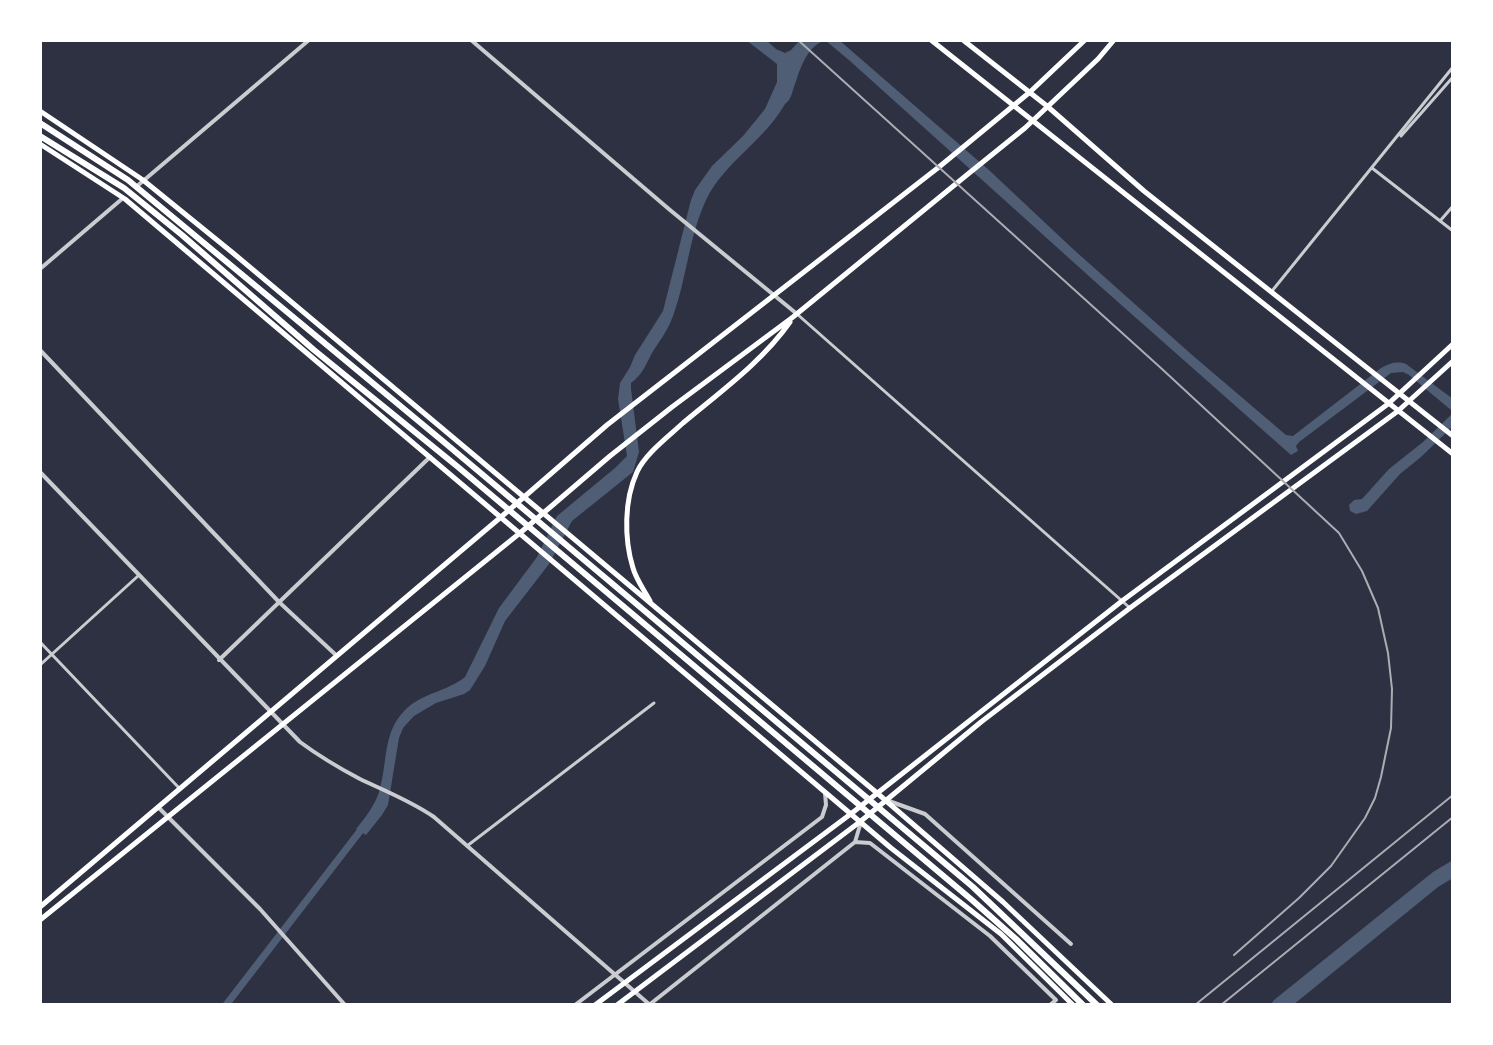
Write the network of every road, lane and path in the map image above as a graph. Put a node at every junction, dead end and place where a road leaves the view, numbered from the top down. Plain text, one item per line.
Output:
1 (309, 40) edge
2 (471, 40) edge
3 (931, 40) edge
4 (963, 40) edge
5 (1085, 40) edge
6 (1114, 40) edge
7 (1453, 67) edge
8 (1453, 77) edge
9 (1030, 92) junction
10 (1013, 106) junction
11 (1047, 106) junction
12 (40, 111) edge
13 (1032, 121) junction
14 (40, 123) edge
15 (40, 136) edge
16 (40, 144) edge
17 (1384, 154) junction
18 (1372, 168) junction
19 (143, 180) junction
20 (123, 198) junction
21 (1453, 206) edge
22 (1440, 221) junction
23 (1453, 231) edge
24 (40, 269) edge
25 (1272, 291) junction
26 (773, 296) junction
27 (795, 316) junction
28 (1453, 344) edge
29 (40, 350) edge
30 (1453, 361) edge
31 (1399, 394) junction
32 (1409, 401) junction
33 (1388, 404) junction
34 (1398, 411) junction
35 (1453, 436) edge
36 (1453, 454) edge
37 (430, 457) junction
38 (40, 472) edge
39 (523, 497) junction
40 (543, 512) junction
41 (501, 517) junction
42 (520, 533) junction
43 (139, 575) junction
44 (1122, 601) junction
45 (279, 602) junction
46 (652, 605) junction
47 (1130, 608) junction
48 (40, 642) edge
49 (52, 654) junction
50 (337, 656) junction
51 (219, 660) junction
52 (40, 665) edge
53 (654, 703) dead end
54 (270, 713) junction
55 (282, 725) junction
56 (180, 789) junction
57 (825, 790) junction
58 (877, 793) junction
59 (886, 800) junction
60 (158, 807) junction
61 (852, 813) junction
62 (168, 817) junction
63 (861, 821) junction
64 (855, 842) junction
65 (467, 846) junction
66 (40, 907) edge
67 (40, 920) edge
68 (1071, 944) dead end
69 (615, 974) junction
70 (624, 983) junction
71 (634, 992) junction
72 (345, 1005) edge
73 (575, 1005) edge
74 (595, 1005) edge
75 (617, 1005) edge
76 (650, 1005) edge
77 (1050, 1005) edge
78 (1073, 1005) edge
79 (1083, 1005) edge
80 (1097, 1005) edge
81 (1112, 1005) edge

1 - 19 street
2 - 26 street
3 - 10 main road
4 - 9 main road
5 - 9 main road
6 - 11 main road
7 - 17 street
8 - 17 street
9 - 10 main road
9 - 11 main road
10 - 13 main road
10 - 26 main road
11 - 13 main road
11 - 25 main road
12 - 19 main road
13 - 27 main road
13 - 33 main road
14 - 80 highway
15 - 79 highway
16 - 20 main road
17 - 18 street
18 - 22 street
18 - 25 street
19 - 20 street
19 - 39 main road
20 - 24 street
20 - 37 main road
21 - 22 street
22 - 23 street
25 - 31 main road
26 - 27 street
26 - 39 main road
27 - 40 main road
27 - 44 street
27 - 46 main road
28 - 31 main road
29 - 45 street
30 - 32 main road
31 - 32 main road
31 - 33 main road
32 - 34 main road
32 - 35 main road
33 - 34 main road
33 - 44 main road
34 - 36 main road
34 - 47 main road
37 - 41 main road
37 - 45 street
38 - 43 street
39 - 40 main road
39 - 41 main road
40 - 42 main road
40 - 46 main road
41 - 42 main road
41 - 50 main road
42 - 55 main road
42 - 57 main road
43 - 49 street
43 - 51 street
44 - 47 street
44 - 58 main road
45 - 50 street
45 - 51 street
46 - 58 main road
47 - 59 main road
48 - 49 street
49 - 52 street
49 - 56 street
50 - 54 main road
51 - 54 street
53 - 65 street
54 - 55 street
54 - 56 main road
55 - 62 main road
55 - 65 street
56 - 60 main road
57 - 61 main road
57 - 69 street
58 - 59 main road
58 - 61 main road
59 - 63 main road
59 - 68 street
59 - 81 main road
60 - 62 street
60 - 66 main road
61 - 63 main road
61 - 70 main road
62 - 67 main road
62 - 72 street
63 - 64 street
63 - 71 main road
63 - 78 main road
64 - 76 street
64 - 77 street
65 - 69 street
69 - 70 street
69 - 73 street
70 - 71 street
70 - 74 main road
71 - 75 main road
71 - 76 street

